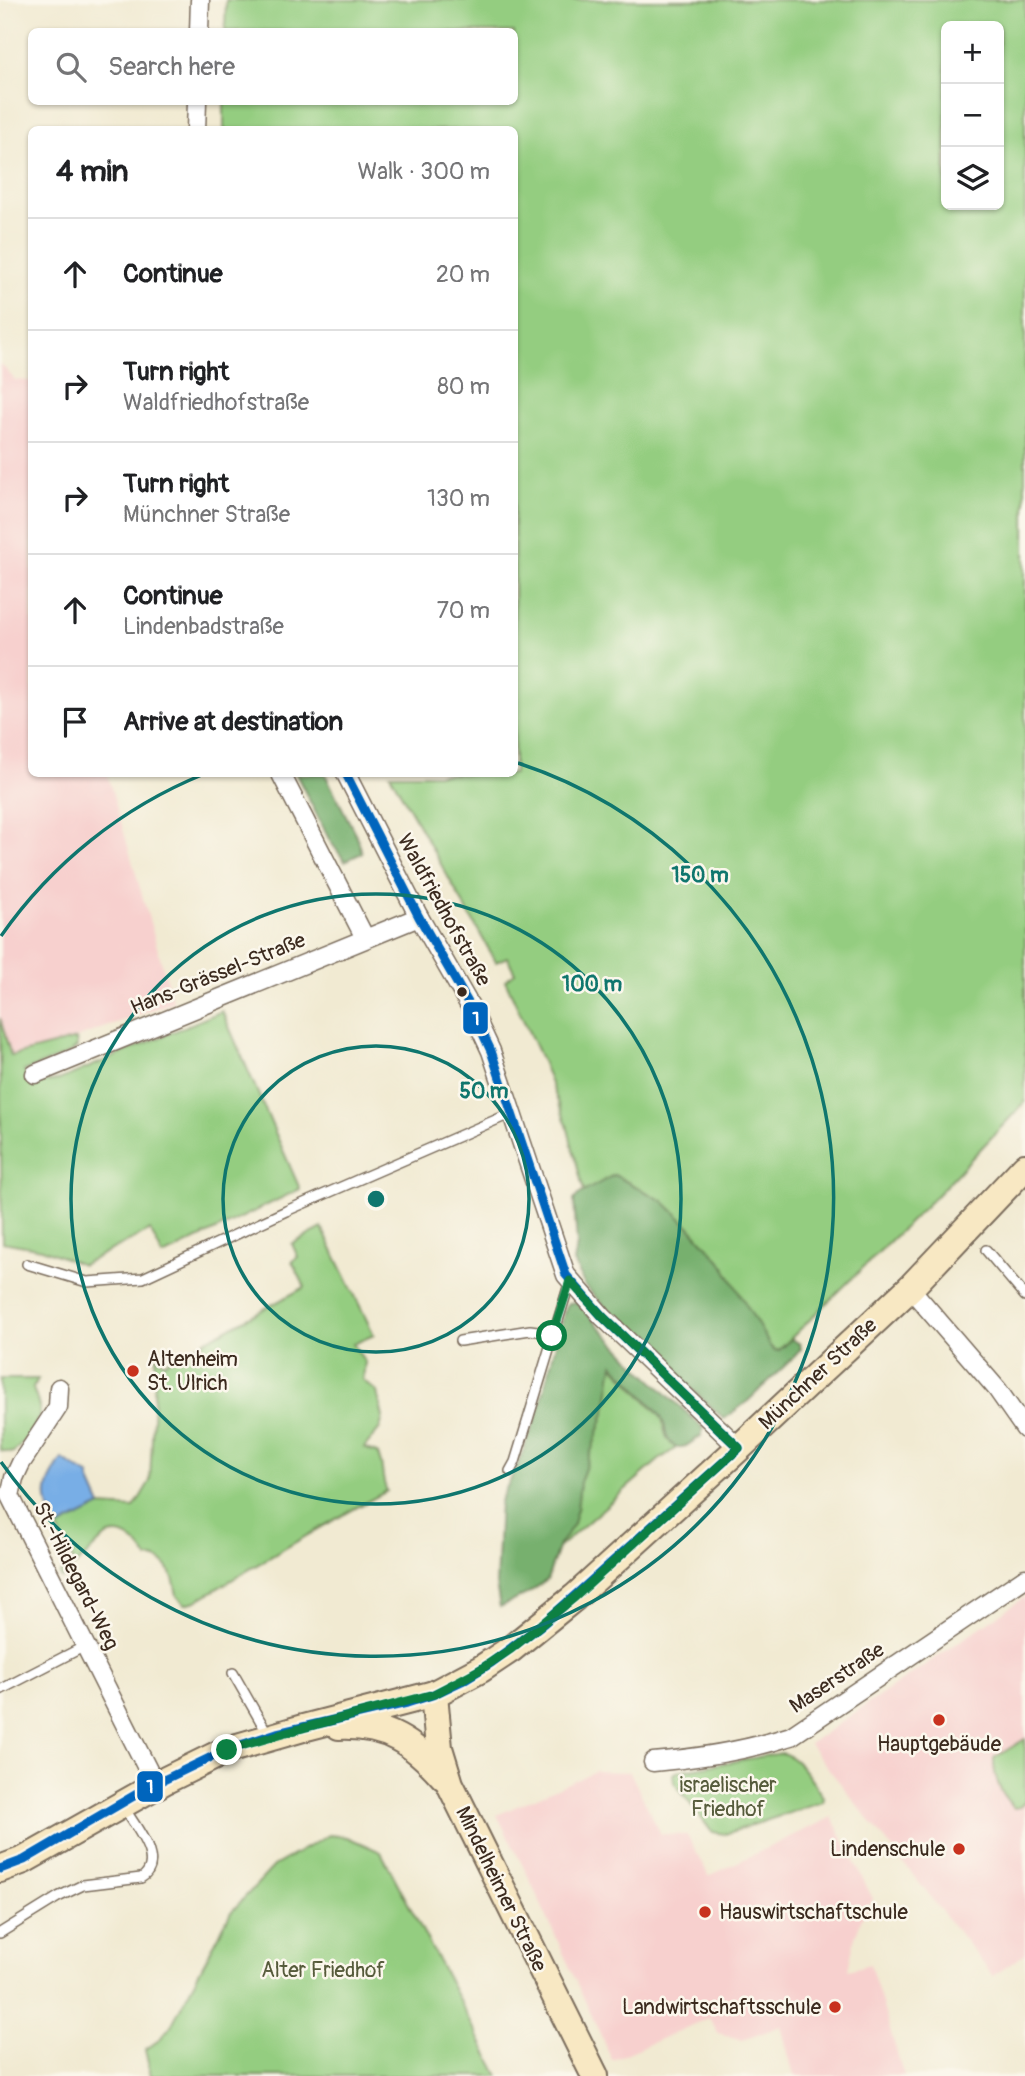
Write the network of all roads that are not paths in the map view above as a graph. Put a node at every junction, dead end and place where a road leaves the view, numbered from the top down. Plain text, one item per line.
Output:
1 (200, 0) edge
2 (199, 28) edge
3 (197, 105) edge
4 (196, 126) edge
5 (283, 777) edge
6 (348, 777) edge
7 (419, 917) junction
8 (365, 939) junction
9 (35, 1074) dead end
10 (513, 1112) junction
11 (1025, 1167) edge
12 (986, 1250) dead end
13 (27, 1264) dead end
14 (570, 1281) junction
15 (910, 1287) junction
16 (1025, 1296) edge
17 (553, 1333) junction
18 (460, 1340) dead end
19 (59, 1388) dead end
20 (1025, 1429) edge
21 (739, 1448) junction
22 (510, 1471) dead end
23 (1025, 1578) edge
24 (86, 1645) junction
25 (233, 1673) dead end
26 (0, 1690) edge
27 (434, 1694) junction
28 (303, 1728) junction
29 (270, 1737) junction
30 (653, 1762) dead end
31 (450, 1784) junction
32 (156, 1786) junction
33 (122, 1805) junction
34 (0, 1869) edge
35 (0, 1933) edge
36 (595, 2076) edge

1 - 2 street
3 - 4 street
5 - 8 street
6 - 7 street, Waldfriedhofstraße
7 - 8 street, Hans-Grässel-Straße
7 - 10 street, Waldfriedhofstraße
8 - 9 street, Hans-Grässel-Straße
10 - 13 lane
10 - 14 street, Waldfriedhofstraße
11 - 15 street, Münchner Straße
12 - 16 lane
14 - 17 lane
14 - 21 street, Waldfriedhofstraße
15 - 20 street
15 - 21 street, Münchner Straße
17 - 18 lane
17 - 22 lane
19 - 24 street, St.-Hildegard-Weg
21 - 27 street, Münchner Straße
23 - 30 street, Maserstraße
24 - 26 lane
24 - 32 street, St.-Hildegard-Weg
25 - 29 lane
27 - 28 street, Münchner Straße
27 - 31 street, Mindelheimer Straße
28 - 29 street
28 - 31 street
29 - 32 street
31 - 36 street, Mindelheimer Straße
32 - 33 street
33 - 34 street
33 - 35 lane

